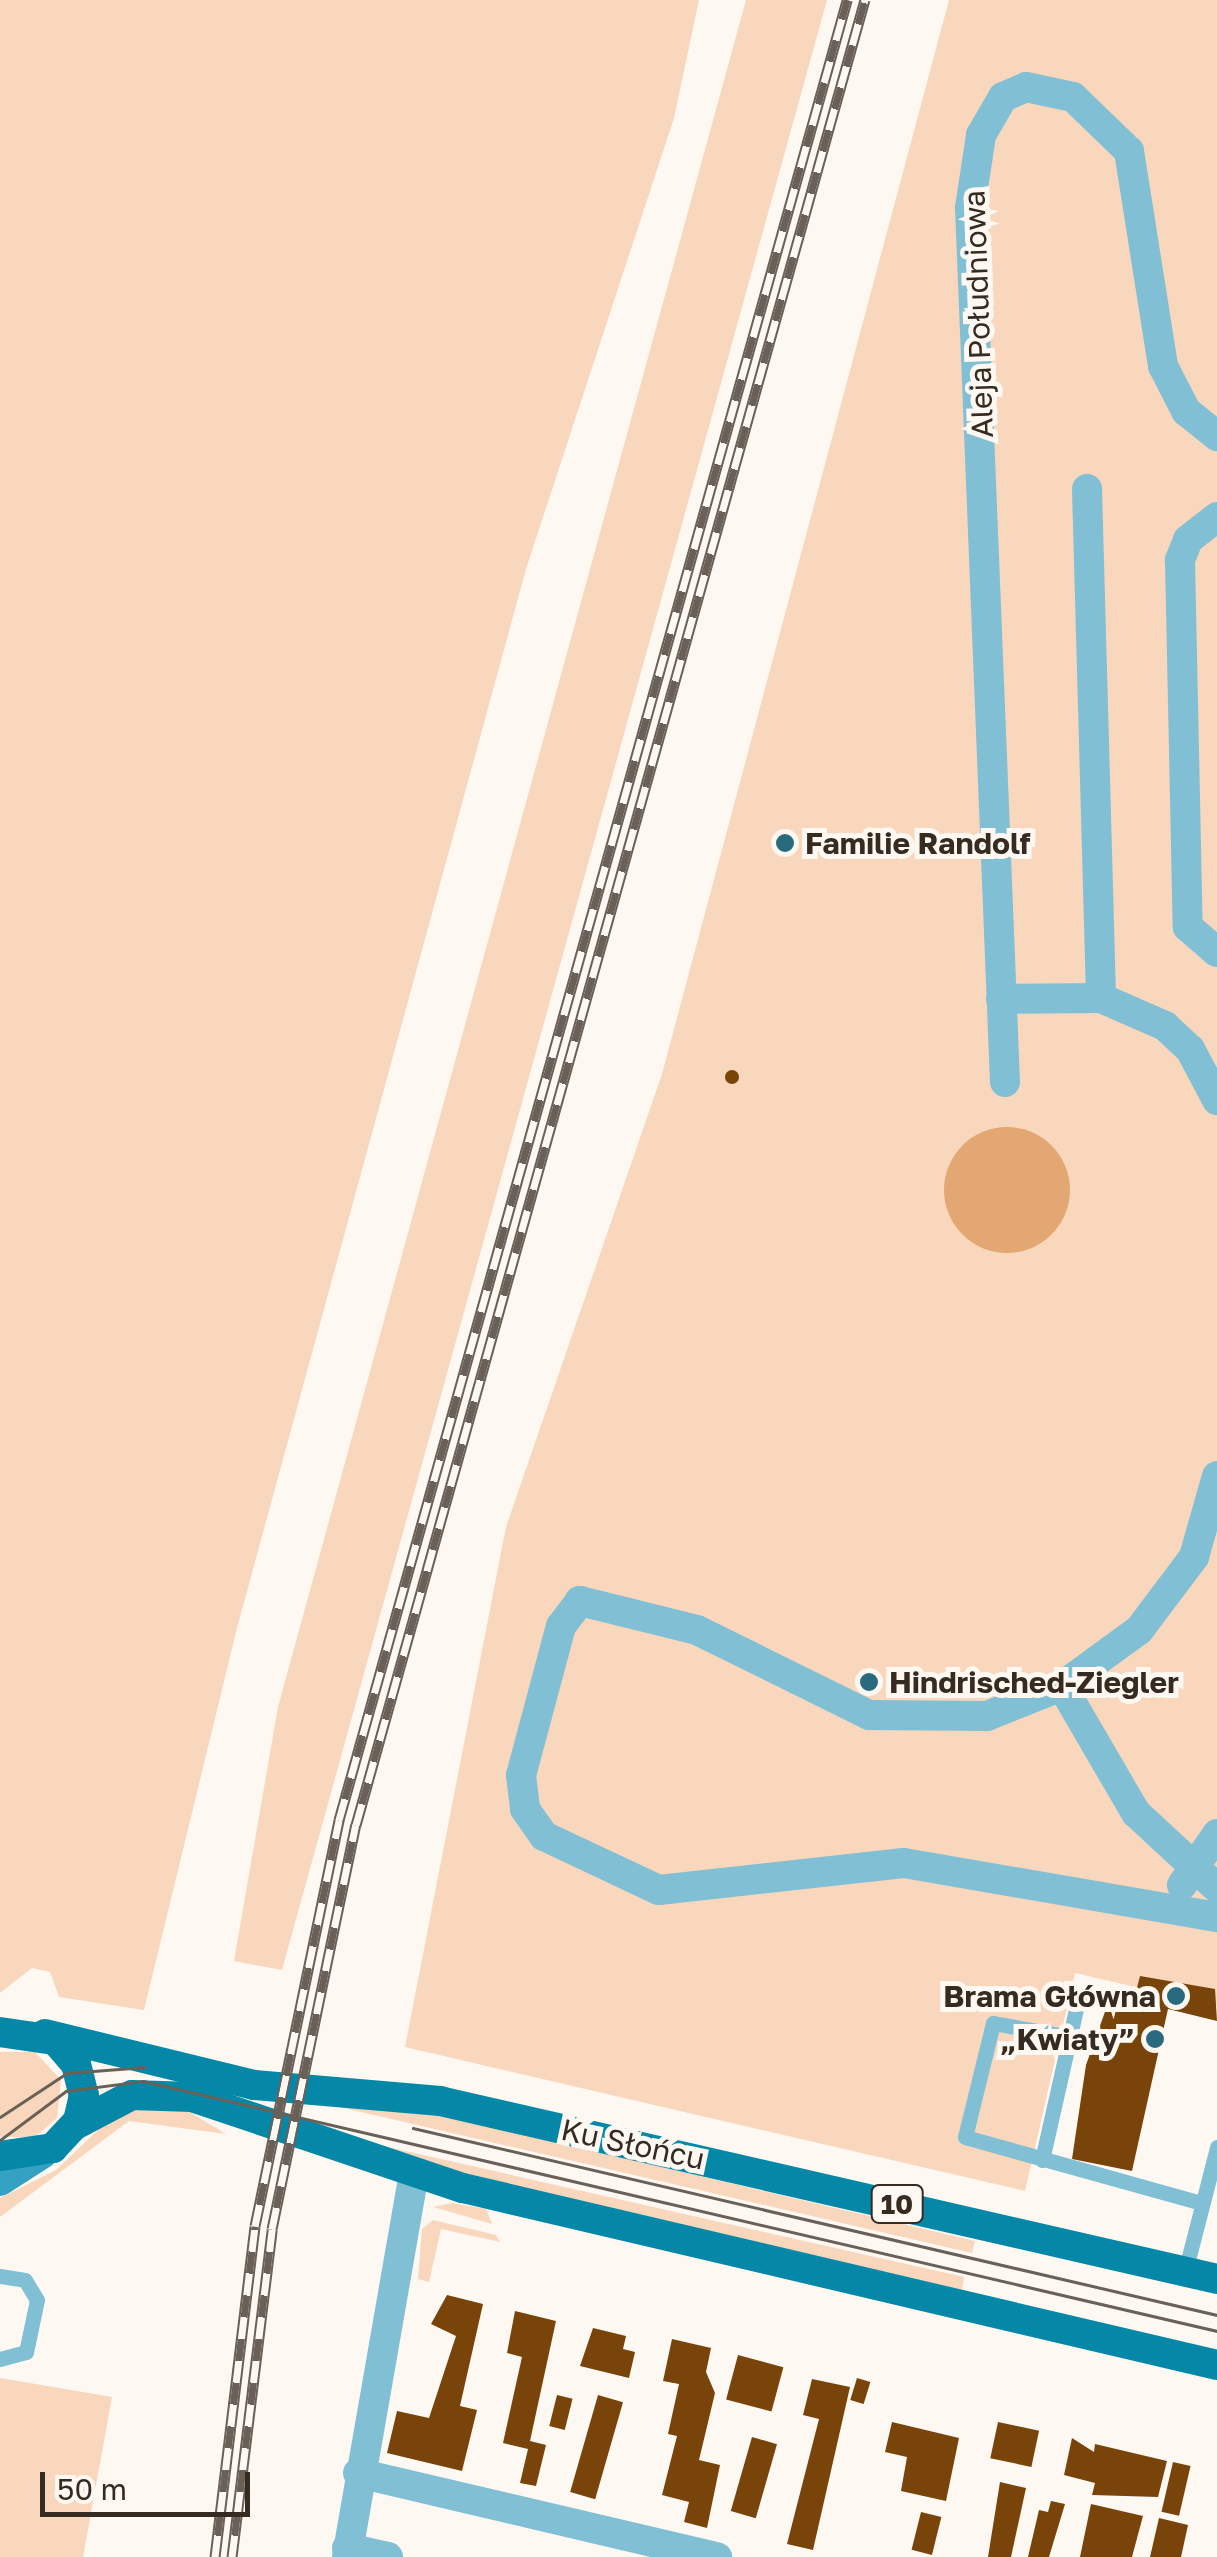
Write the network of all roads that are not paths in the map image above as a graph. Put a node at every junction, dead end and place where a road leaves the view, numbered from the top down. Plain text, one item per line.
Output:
1 (1217, 436) edge
2 (1087, 488) dead end
3 (1217, 517) edge
4 (1217, 952) edge
5 (1101, 998) junction
6 (1001, 999) junction
7 (1005, 1082) dead end
8 (1217, 1100) edge
9 (1217, 1476) edge
10 (1062, 1686) junction
11 (1217, 1834) edge
12 (1190, 1870) junction
13 (1217, 1888) edge
14 (1173, 1908) junction
15 (1217, 1916) edge
16 (1080, 1992) dead end
17 (17, 2030) edge
18 (1070, 2037) junction
19 (75, 2126) junction
20 (1217, 2147) edge
21 (42, 2154) junction
22 (0, 2156) edge
23 (1042, 2160) junction
24 (414, 2173) junction
25 (0, 2181) edge
26 (1201, 2203) junction
27 (1185, 2272) junction
28 (0, 2276) edge
29 (1217, 2279) edge
30 (0, 2359) edge
31 (1217, 2365) edge
32 (358, 2473) junction
33 (347, 2553) edge
34 (388, 2557) edge
35 (717, 2557) edge

1 - 6 street, Aleja Południowa
2 - 5 street
3 - 4 street
5 - 6 street
5 - 8 street
6 - 7 street, Aleja Południowa
9 - 10 street
10 - 12 street
10 - 14 street
11 - 12 street
12 - 13 street
12 - 14 street
14 - 15 street
16 - 18 lane
17 - 19 main road
17 - 27 main road, Ku Słońcu / 10
18 - 23 lane
18 - 23 lane
19 - 21 main road
19 - 24 main road
20 - 26 lane
21 - 22 main road
21 - 25 street
23 - 26 lane
24 - 31 main road
24 - 32 street
26 - 27 lane
27 - 29 main road, Ku Słońcu / 10
28 - 30 lane
32 - 33 street
32 - 35 street
33 - 34 street

